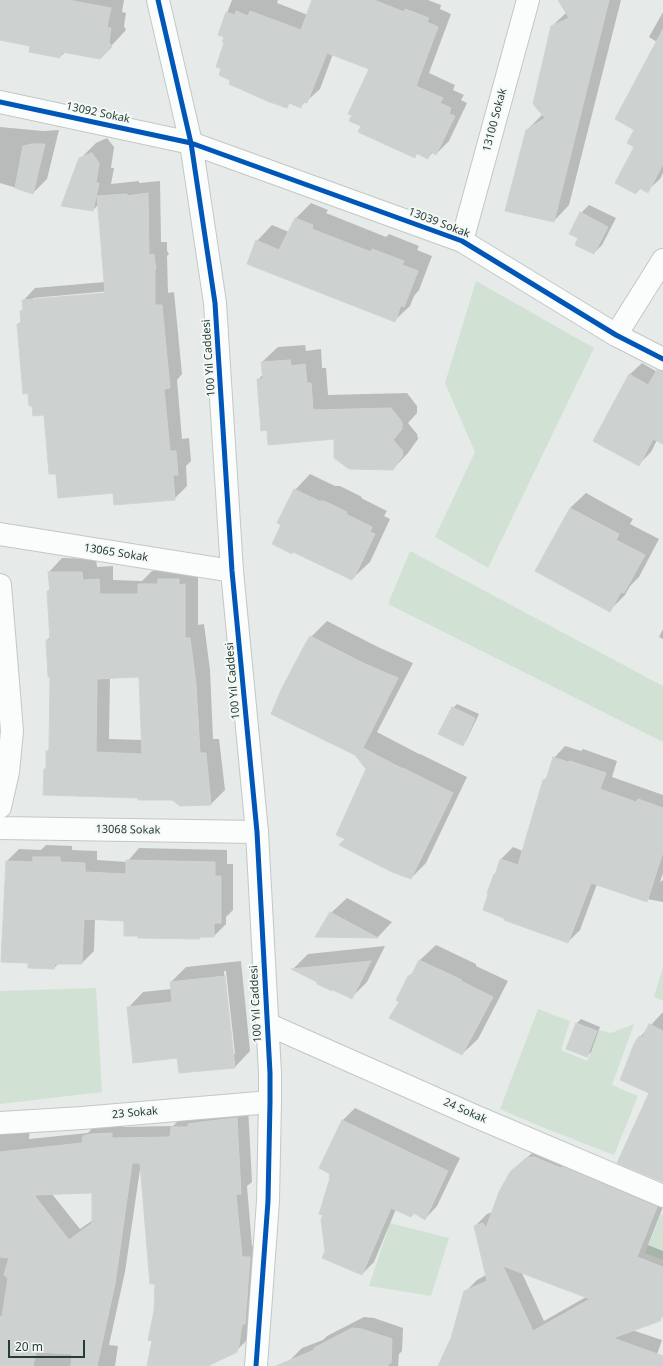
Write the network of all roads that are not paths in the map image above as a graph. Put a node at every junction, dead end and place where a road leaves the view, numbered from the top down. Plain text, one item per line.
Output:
1 (158, 0) edge
2 (528, 0) edge
3 (0, 102) edge
4 (191, 143) junction
5 (462, 241) junction
6 (663, 260) edge
7 (616, 335) junction
8 (663, 358) edge
9 (0, 534) edge
10 (232, 571) junction
11 (0, 585) edge
12 (0, 807) edge
13 (0, 828) edge
14 (257, 832) junction
15 (267, 1024) junction
16 (270, 1102) junction
17 (0, 1123) edge
18 (663, 1196) edge
19 (256, 1366) edge

1 - 4 street, 100 Yıl Caddesi
2 - 5 street, 13100 Sokak
3 - 4 street, 13092 Sokak
4 - 5 street, 13039 Sokak
4 - 10 street, 100 Yıl Caddesi
5 - 7 street, 13039 Sokak
6 - 7 street
7 - 8 street, 13039 Sokak
9 - 10 street, 13065 Sokak
10 - 14 street, 100 Yıl Caddesi
11 - 12 street
13 - 14 street, 13068 Sokak
14 - 15 street, 100 Yıl Caddesi
15 - 16 street, 100 Yıl Caddesi
15 - 18 street, 24 Sokak
16 - 17 street, 23 Sokak
16 - 19 street, 100 Yıl Caddesi

